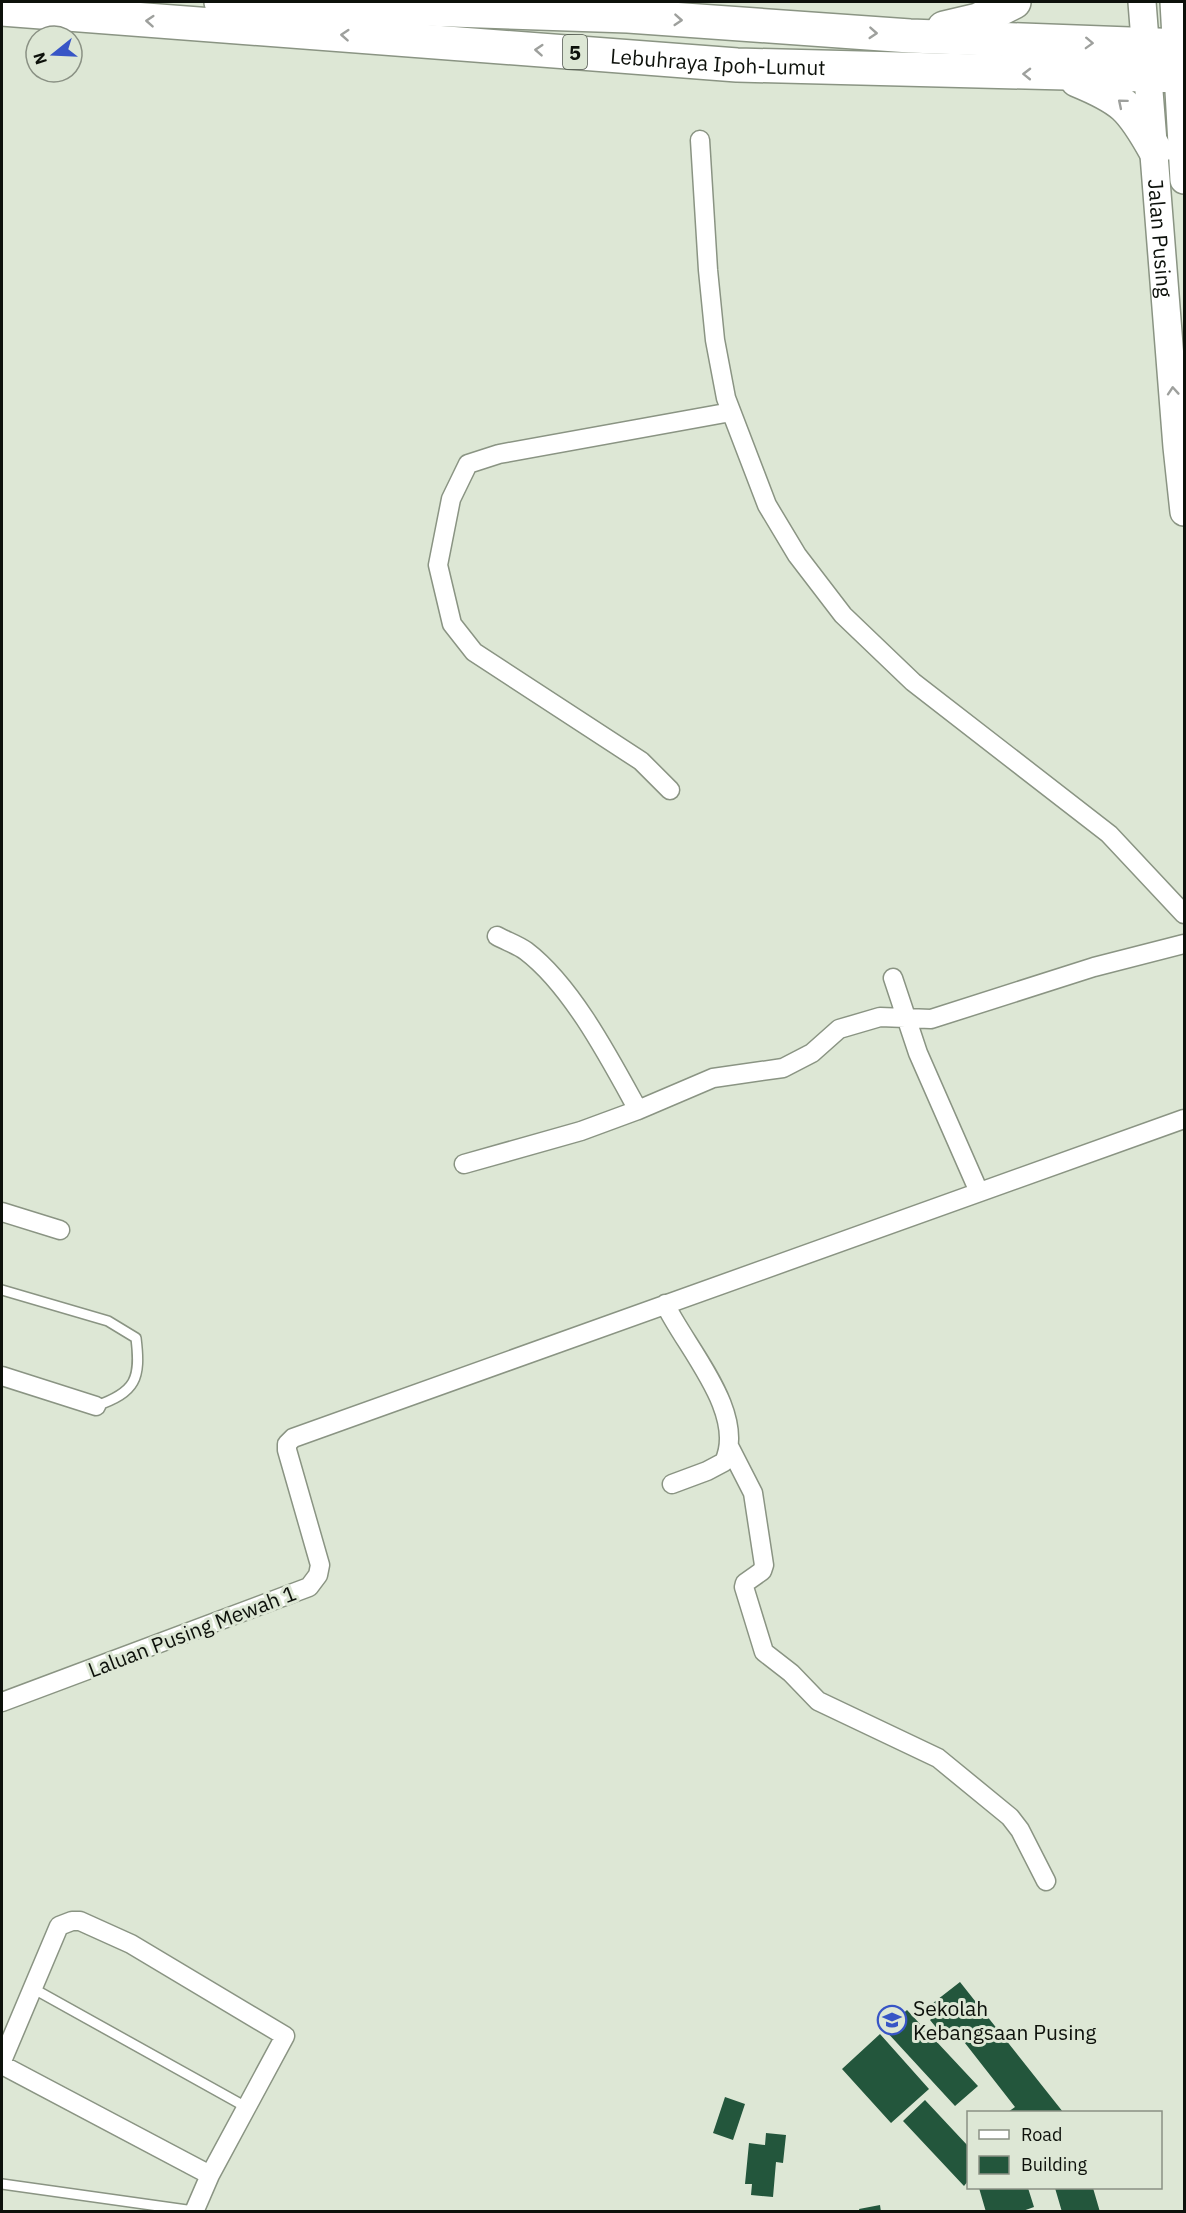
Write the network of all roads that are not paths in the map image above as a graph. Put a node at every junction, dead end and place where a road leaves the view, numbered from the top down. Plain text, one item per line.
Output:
1 (221, 2) edge
2 (1014, 2) edge
3 (1142, 2) edge
4 (1174, 2) edge
5 (359, 5) edge
6 (2, 9) edge
7 (635, 9) edge
8 (910, 36) junction
9 (1170, 61) edge
10 (1065, 74) junction
11 (700, 140) dead end
12 (1177, 157) edge
13 (731, 412) junction
14 (1185, 512) edge
15 (670, 790) dead end
16 (1185, 914) edge
17 (497, 936) dead end
18 (1185, 944) edge
19 (893, 978) dead end
20 (904, 1018) junction
21 (638, 1110) junction
22 (1185, 1119) edge
23 (464, 1164) dead end
24 (979, 1192) junction
25 (2, 1212) edge
26 (60, 1230) dead end
27 (2, 1290) edge
28 (665, 1304) junction
29 (2, 1376) edge
30 (96, 1406) joint
31 (730, 1448) junction
32 (672, 1484) dead end
33 (2, 1702) edge
34 (1046, 1881) dead end
35 (34, 1989) junction
36 (2, 2063) edge
37 (246, 2107) junction
38 (210, 2175) junction
39 (2, 2184) edge
40 (194, 2211) edge

1 - 5 highway, Lebuhraya Ipoh-Lumut / 5
2 - 8 highway
3 - 9 main road, Jalan Pusing
4 - 9 main road, Jalan Pusing
5 - 7 highway, Lebuhraya Ipoh-Lumut / 5
10 -> 6 highway, Lebuhraya Ipoh-Lumut / 5
7 -> 8 highway, Lebuhraya Ipoh-Lumut / 5
8 -> 9 highway, Lebuhraya Ipoh-Lumut / 5
9 - 10 highway, Lebuhraya Ipoh-Lumut / 5
9 - 12 main road, Jalan Pusing
12 -> 10 highway
11 - 13 street
14 -> 12 main road, Jalan Pusing
13 - 15 street
13 - 16 street
17 - 21 street
18 - 20 street
19 - 20 street
20 - 21 street
20 - 24 street
21 - 23 street
22 - 24 street
24 - 28 street
25 - 26 street
27 - 30 lane
28 - 31 street
28 - 33 street, Laluan Pusing Mewah 1
29 - 30 street
31 - 32 street
31 - 34 street
35 - 36 street
35 - 37 lane
35 - 37 street
36 - 38 street
37 - 38 street
38 - 40 street
39 - 40 lane

